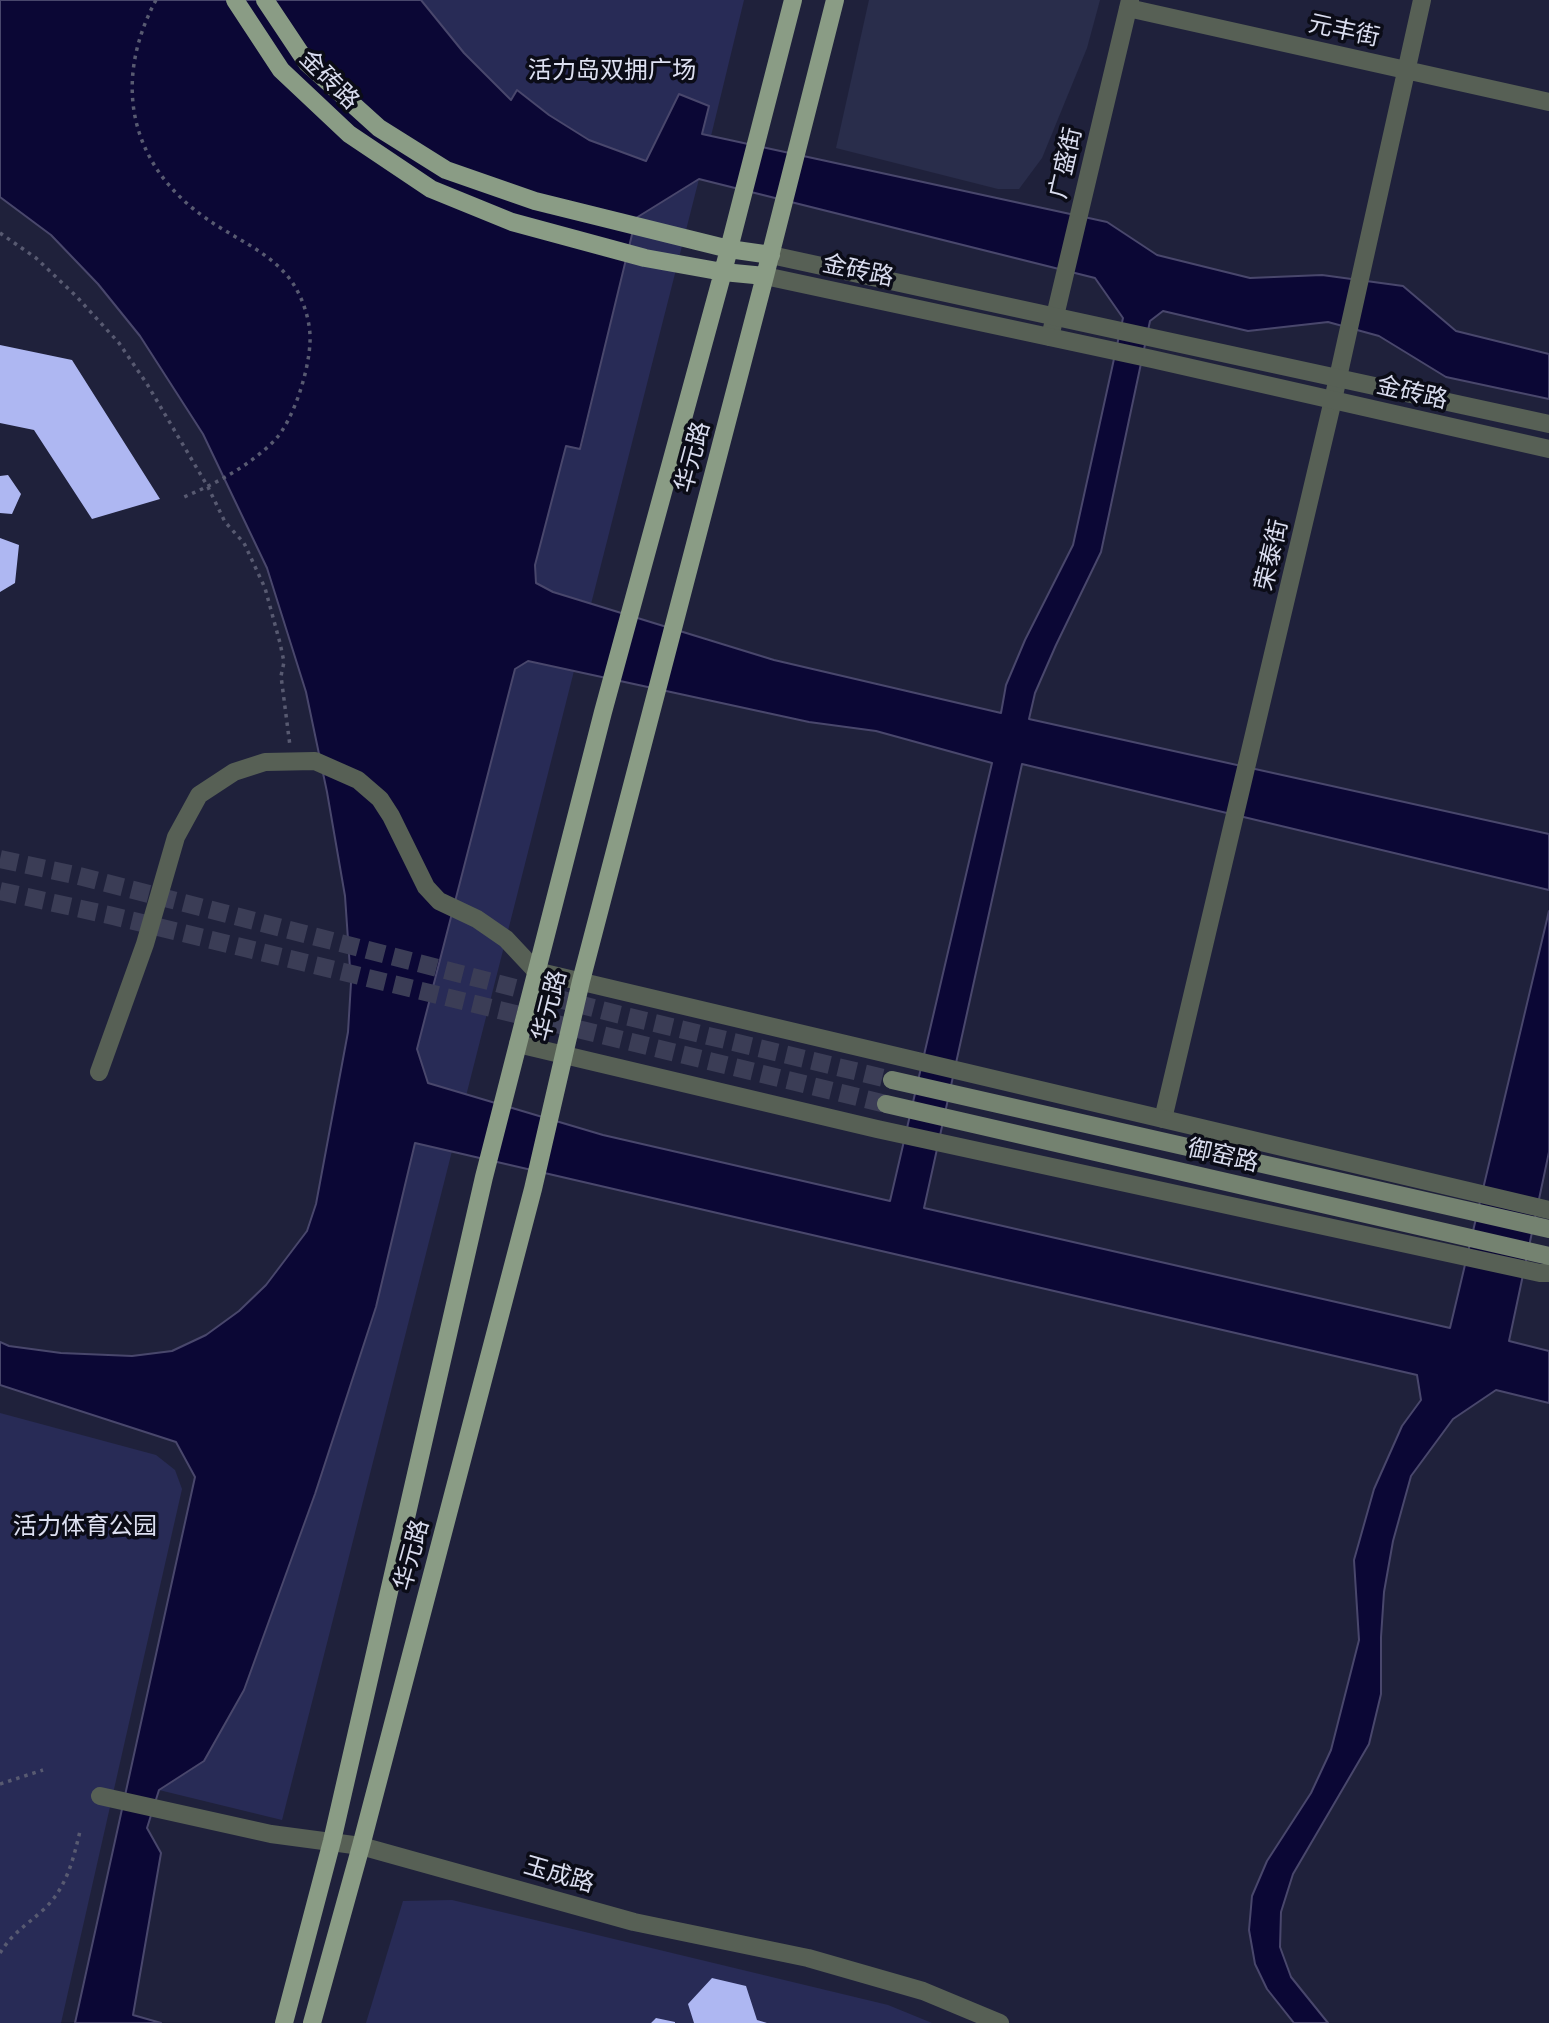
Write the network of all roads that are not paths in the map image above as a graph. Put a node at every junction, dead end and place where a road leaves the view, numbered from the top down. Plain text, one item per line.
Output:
1 (235, 0) edge
2 (265, 0) edge
3 (793, 0) edge
4 (835, 0) edge
5 (1422, 0) edge
6 (1129, 4) edge
7 (1406, 69) junction
8 (1549, 102) edge
9 (729, 249) junction
10 (771, 255) junction
11 (723, 272) junction
12 (765, 276) junction
13 (1056, 316) junction
14 (1050, 337) junction
15 (1337, 377) junction
16 (1333, 400) junction
17 (1549, 424) edge
18 (1549, 449) edge
19 (536, 971) junction
20 (581, 981) junction
21 (518, 1044) junction
22 (563, 1055) junction
23 (99, 1072) dead end
24 (892, 1080) tunnel mouth
25 (886, 1104) tunnel mouth
26 (1163, 1119) junction
27 (1548, 1209) edge
28 (1546, 1229) edge
29 (1544, 1254) edge
30 (1544, 1273) edge
31 (100, 1796) dead end
32 (332, 1841) junction
33 (361, 1846) junction
34 (286, 2015) edge
35 (313, 2021) edge
36 (1000, 2023) edge

1 - 11 main road, 金砖路
2 - 9 main road, 金砖路
3 - 9 main road, 华元路
4 - 10 main road, 华元路
5 - 7 street, 荣泰街
6 - 7 street, 元丰街
6 - 13 street, 广盛街
7 - 8 street, 元丰街
7 - 15 street, 荣泰街
9 - 10 main road, 金砖路
9 - 11 main road, 华元路
10 - 12 main road, 华元路
10 - 13 street, 金砖路
11 - 12 main road, 金砖路
11 - 19 main road, 华元路
12 - 14 street, 金砖路
12 - 20 main road, 华元路
13 - 14 street, 广盛街
13 - 15 street, 金砖路
14 - 16 street, 金砖路
15 - 16 street, 荣泰街
15 - 17 street, 金砖路
16 - 18 street, 金砖路
16 - 26 street, 荣泰街
19 - 20 street
19 - 21 main road, 华元路
19 - 23 street
20 - 22 main road, 华元路
20 - 26 street
21 - 22 street
21 - 32 main road, 华元路
22 - 30 street
22 - 33 main road, 华元路
24 - 28 main road, 御窑路
25 - 29 main road, 御窑路
26 - 27 street
31 - 32 street, 玉成路
32 - 33 street, 玉成路
32 - 34 main road, 华元路
33 - 35 main road, 华元路
33 - 36 street, 玉成路

